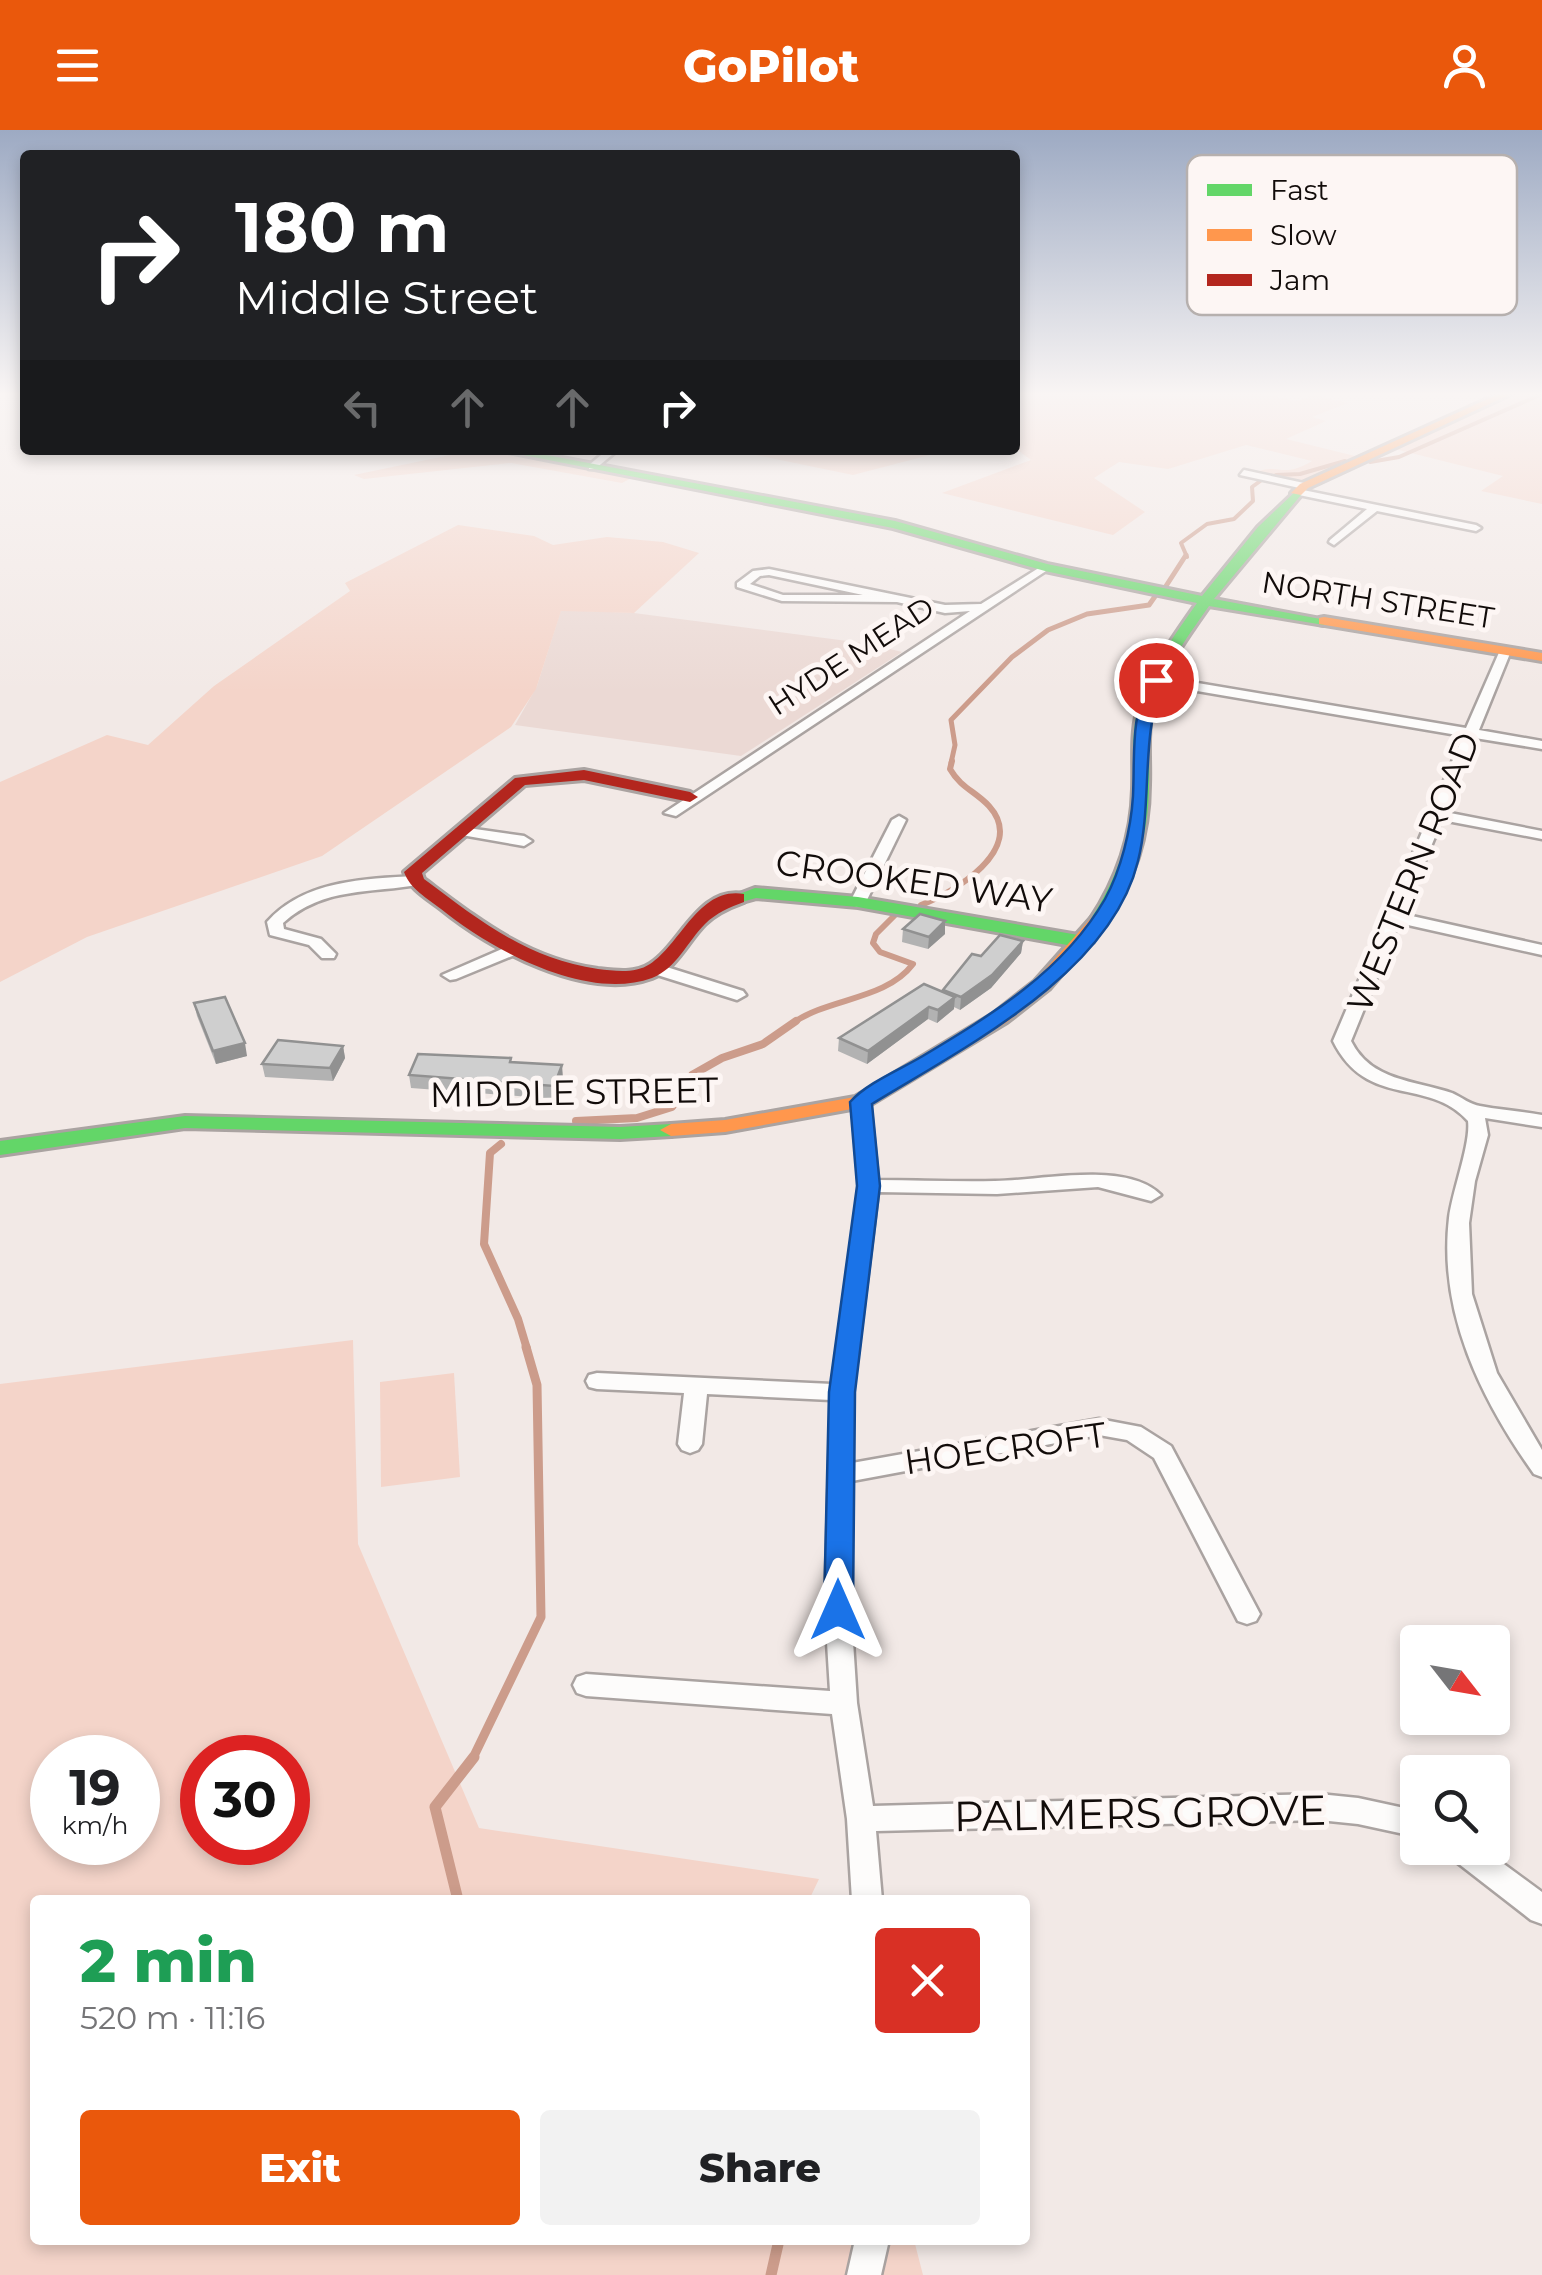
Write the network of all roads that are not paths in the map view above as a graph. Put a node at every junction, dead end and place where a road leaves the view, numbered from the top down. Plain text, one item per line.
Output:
1 (712, 492) edge
2 (1298, 492) edge
3 (1313, 492) edge
4 (1375, 508) junction
5 (1476, 528) dead end
6 (1334, 542) dead end
7 (1046, 567) junction
8 (1204, 599) junction
9 (896, 600) junction
10 (984, 606) junction
11 (946, 608) junction
12 (958, 624) junction
13 (1504, 651) junction
14 (1542, 657) edge
15 (1156, 680) junction
16 (1471, 732) junction
17 (1542, 745) edge
18 (690, 797) junction
19 (671, 813) dead end
20 (1438, 815) junction
21 (898, 820) dead end
22 (460, 831) junction
23 (1542, 835) edge
24 (524, 841) dead end
25 (416, 881) junction
26 (858, 902) junction
27 (1397, 918) junction
28 (1084, 942) junction
29 (511, 950) junction
30 (1542, 950) edge
31 (328, 954) dead end
32 (657, 969) junction
33 (450, 975) dead end
34 (737, 995) dead end
35 (861, 1102) junction
36 (1474, 1112) junction
37 (1542, 1121) edge
38 (0, 1148) edge
39 (868, 1186) junction
40 (1151, 1194) dead end
41 (597, 1381) dead end
42 (696, 1386) junction
43 (842, 1392) junction
44 (690, 1444) dead end
45 (1542, 1468) edge
46 (840, 1474) junction
47 (1247, 1614) dead end
48 (586, 1685) dead end
49 (844, 1703) junction
50 (861, 1819) junction
51 (1400, 1820) edge
52 (1482, 1865) edge
53 (867, 1895) edge
54 (1542, 1910) edge
55 (871, 2245) edge
56 (864, 2275) edge

1 - 7 street, NORTH STREET
2 - 8 street, MIDDLE STREET
3 - 4 street
4 - 5 street
4 - 6 street
7 - 8 street, NORTH STREET
7 - 10 street, HYDE MEAD
8 - 13 street, NORTH STREET
8 - 15 street, MIDDLE STREET
9 - 9 street
9 - 11 street
10 - 11 street
10 - 12 street, HYDE MEAD
11 - 12 street
12 - 18 street, HYDE MEAD
13 - 14 street, NORTH STREET
13 - 16 street, WESTERN ROAD
15 - 16 street
15 - 28 street, MIDDLE STREET
16 - 17 street
16 - 20 street, WESTERN ROAD
18 - 19 street, HYDE MEAD
18 - 22 street
20 - 23 street
20 - 27 street, WESTERN ROAD
21 - 26 street
22 - 24 street
22 - 25 street
25 - 29 street
25 - 31 street
26 - 28 street, CROOKED WAY
26 - 32 street, CROOKED WAY
27 - 30 street
27 - 36 street, WESTERN ROAD
28 - 35 street, MIDDLE STREET
29 - 32 street
29 - 33 street
32 - 34 street
35 - 38 street, MIDDLE STREET
35 - 39 street
36 - 37 street, WESTERN ROAD
36 - 45 street
39 - 40 street
39 - 43 street
41 - 42 street
42 - 43 street
42 - 44 street
43 - 46 street
46 - 47 street, HOECROFT
46 - 49 street
48 - 49 street
49 - 50 street
50 - 51 street, PALMERS GROVE
50 - 53 street
52 - 54 street
55 - 56 street

